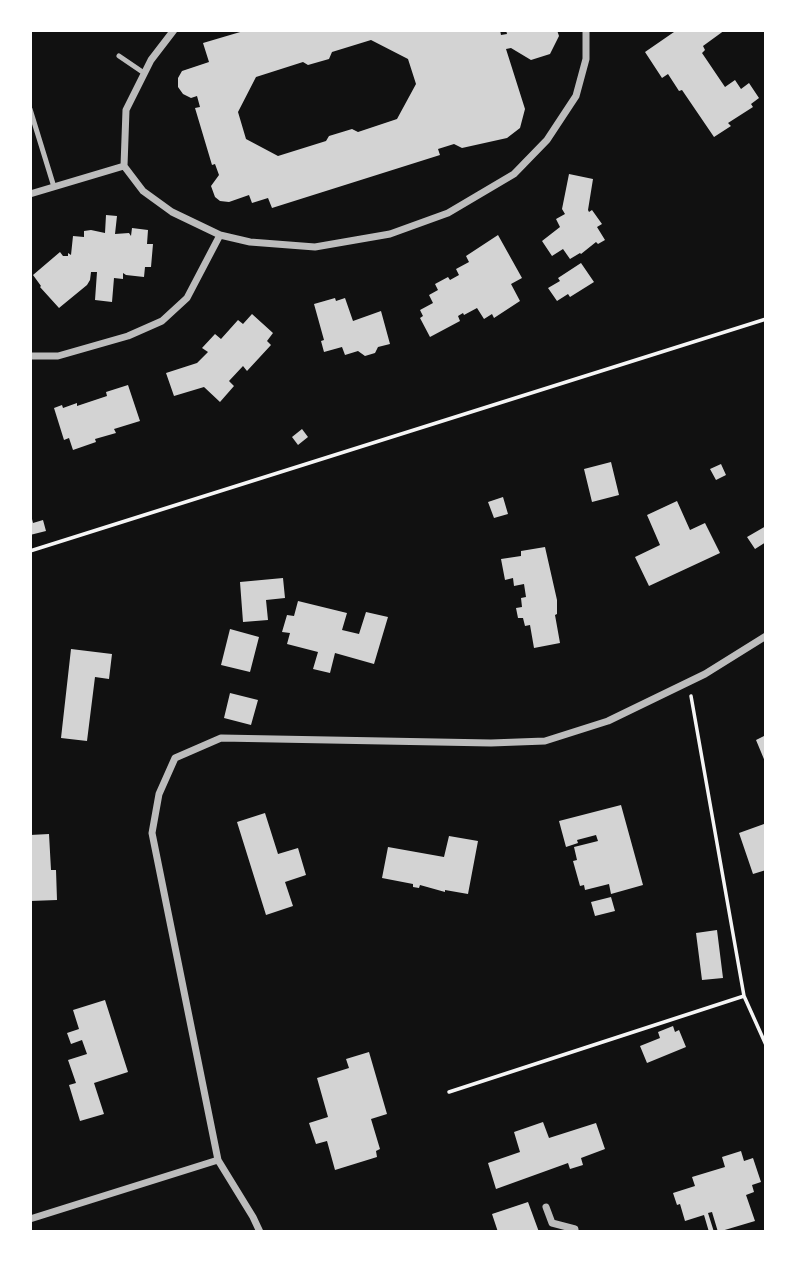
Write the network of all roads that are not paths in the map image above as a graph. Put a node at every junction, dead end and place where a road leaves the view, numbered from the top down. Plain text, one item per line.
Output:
1 (174, 30) edge
2 (586, 30) edge
3 (119, 56) dead end
4 (144, 73) junction
5 (30, 109) edge
6 (124, 166) junction
7 (54, 187) junction
8 (30, 194) edge
9 (219, 235) junction
10 (30, 356) edge
11 (766, 636) edge
12 (218, 1160) junction
13 (547, 1207) dead end
14 (30, 1219) edge
15 (260, 1232) edge
16 (575, 1232) edge

1 - 4 street
2 - 9 street
3 - 4 lane
4 - 6 street
5 - 7 lane
6 - 7 street
6 - 9 street
7 - 8 street
9 - 10 street
11 - 12 street
12 - 14 street
12 - 15 street
13 - 16 street

